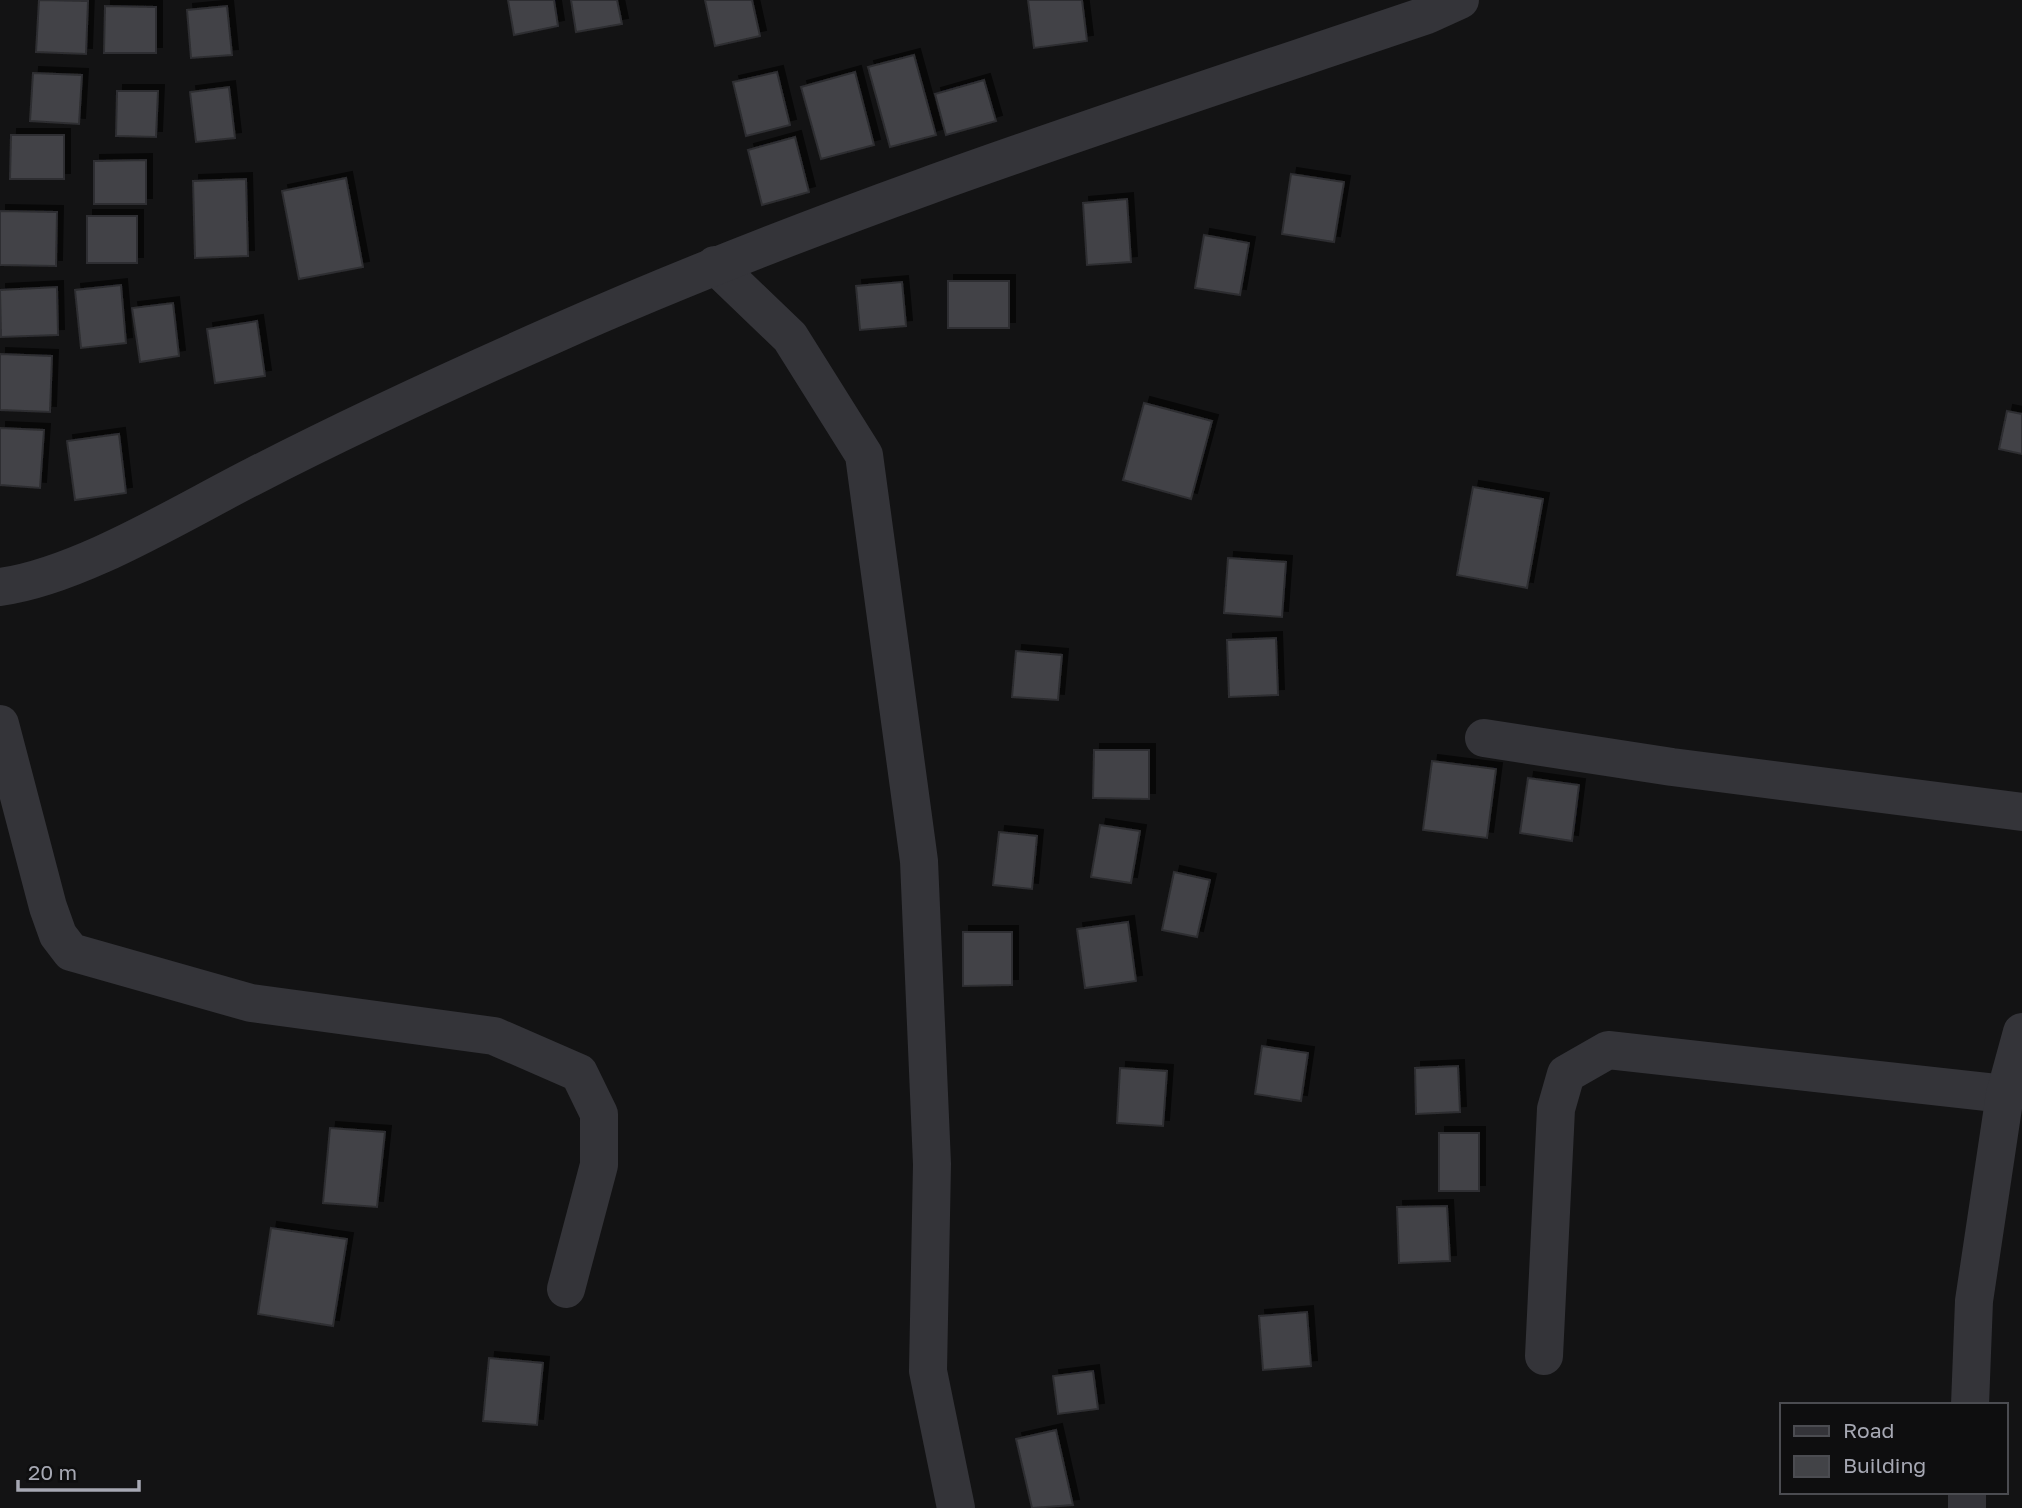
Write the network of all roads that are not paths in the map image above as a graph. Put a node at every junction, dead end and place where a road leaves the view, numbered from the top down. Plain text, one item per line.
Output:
1 (1460, 0) edge
2 (715, 265) junction
3 (0, 587) edge
4 (0, 724) edge
5 (1484, 738) dead end
6 (2022, 812) edge
7 (2022, 1032) edge
8 (2005, 1094) junction
9 (566, 1289) dead end
10 (1544, 1356) dead end
11 (1970, 1403) edge
12 (956, 1508) edge

1 - 2 street
2 - 3 street
2 - 12 street
4 - 9 street
5 - 6 street
7 - 8 street
8 - 10 street
8 - 11 street

